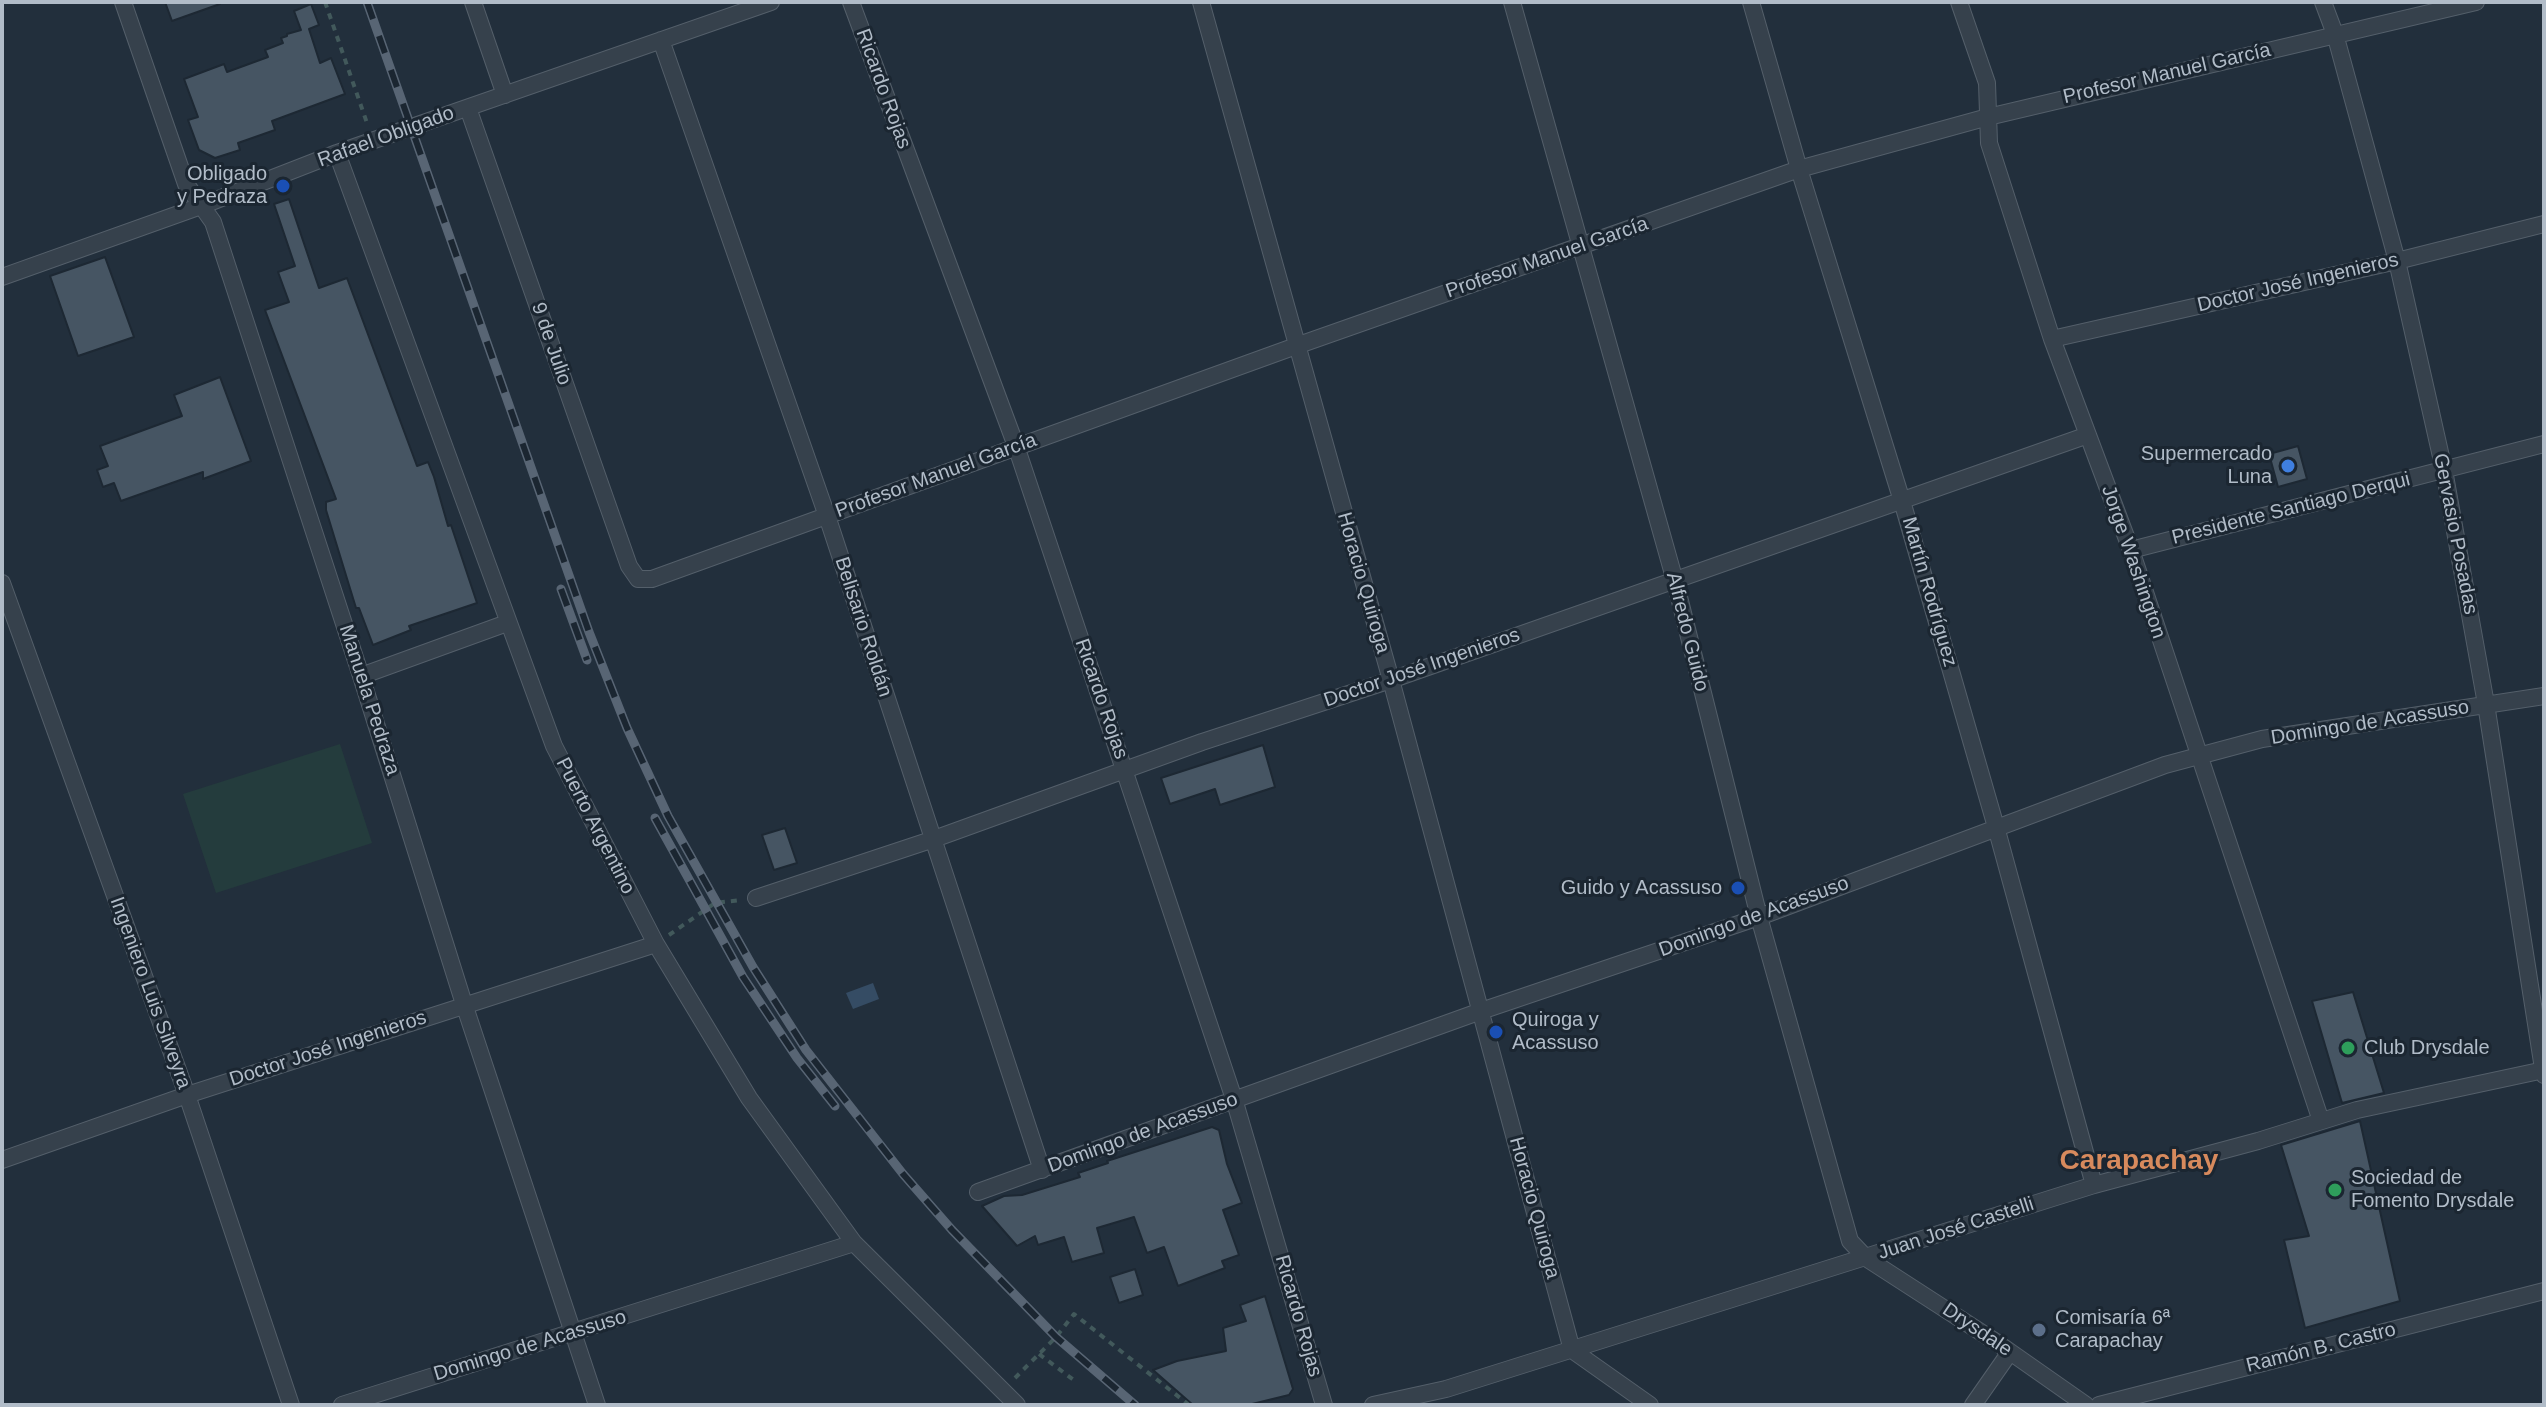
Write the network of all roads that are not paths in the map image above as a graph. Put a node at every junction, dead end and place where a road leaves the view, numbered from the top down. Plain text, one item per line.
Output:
1 (123, 2) edge
2 (473, 2) edge
3 (771, 2) edge
4 (851, 2) edge
5 (1201, 2) edge
6 (1512, 2) edge
7 (1751, 2) edge
8 (1959, 2) edge
9 (2323, 2) edge
10 (2476, 2) edge
11 (2335, 34) junction
12 (661, 40) junction
13 (505, 95) junction
14 (468, 108) junction
15 (1988, 117) junction
16 (337, 153) junction
17 (1799, 169) junction
18 (201, 206) junction
19 (2544, 224) edge
20 (1581, 247) junction
21 (2397, 261) junction
22 (2, 277) edge
23 (2052, 339) junction
24 (1296, 346) junction
25 (2088, 435) junction
26 (2544, 444) edge
27 (1016, 446) junction
28 (2444, 470) junction
29 (1902, 501) junction
30 (827, 516) junction
31 (2131, 550) junction
32 (638, 579) joint
33 (1675, 581) junction
34 (2, 583) edge
35 (507, 623) junction
36 (361, 676) junction
37 (1391, 680) junction
38 (2544, 696) edge
39 (2486, 704) junction
40 (2199, 755) junction
41 (1125, 771) junction
42 (1996, 827) junction
43 (934, 839) junction
44 (756, 898) road end
45 (1759, 917) junction
46 (656, 944) junction
47 (464, 1004) junction
48 (1481, 1011) junction
49 (2544, 1072) edge
50 (187, 1095) junction
51 (1234, 1099) junction
52 (2321, 1121) junction
53 (2, 1160) edge
54 (1042, 1170) junction
55 (2094, 1185) junction
56 (978, 1192) dead end
57 (854, 1243) junction
58 (1866, 1258) junction
59 (2544, 1291) edge
60 (574, 1332) junction
61 (1572, 1350) junction
62 (2010, 1352) junction
63 (291, 1405) edge
64 (342, 1405) edge
65 (597, 1405) edge
66 (1017, 1405) edge
67 (1324, 1405) edge
68 (1373, 1405) edge
69 (1650, 1405) edge
70 (1973, 1405) edge
71 (2086, 1405) edge
72 (2099, 1405) edge

1 - 18 street, Manuela Pedraza
2 - 13 street
3 - 12 street, Rafael Obligado
4 - 27 street, Ricardo Rojas
5 - 24 street, Horacio Quiroga
6 - 20 street, Alfredo Guido
7 - 17 street, Martín Rodríguez
8 - 15 street, Jorge Washington
9 - 11 street, Gervasio Posadas
10 - 11 street, Profesor Manuel García
11 - 15 street, Profesor Manuel García
11 - 21 street, Gervasio Posadas
12 - 13 street, Rafael Obligado
12 - 30 street, Belisario Roldán
13 - 14 street, Rafael Obligado
14 - 16 street, Rafael Obligado
14 - 32 street, 9 de Julio
15 - 17 street, Profesor Manuel García
15 - 23 street, Jorge Washington
16 - 18 street, Rafael Obligado
16 - 35 street, Puerto Argentino
17 - 20 street, Profesor Manuel García
17 - 29 street, Martín Rodríguez
18 - 22 street, Rafael Obligado
18 - 36 street, Manuela Pedraza
19 - 21 street, Doctor José Ingenieros
20 - 24 street, Profesor Manuel García
20 - 33 street, Alfredo Guido
21 - 23 street, Doctor José Ingenieros
21 - 28 street, Gervasio Posadas
23 - 25 street, Jorge Washington
24 - 27 street, Profesor Manuel García
24 - 37 street, Horacio Quiroga
25 - 29 street, Doctor José Ingenieros
25 - 31 street, Jorge Washington
26 - 28 street, Presidente Santiago Derqui
27 - 30 street, Profesor Manuel García
27 - 41 street, Ricardo Rojas
28 - 31 street, Presidente Santiago Derqui
28 - 39 street, Gervasio Posadas
29 - 33 street, Doctor José Ingenieros
29 - 42 street, Martín Rodríguez
30 - 32 street, Profesor Manuel García
30 - 43 street, Belisario Roldán
31 - 40 street, Jorge Washington
33 - 37 street, Doctor José Ingenieros
33 - 45 street, Alfredo Guido
34 - 50 street, Ingeniero Luis Silveyra
35 - 36 street
35 - 46 street, Puerto Argentino
36 - 47 street, Manuela Pedraza
37 - 41 street, Doctor José Ingenieros
37 - 48 street, Horacio Quiroga
38 - 39 street, Domingo de Acassuso
39 - 40 street, Domingo de Acassuso
39 - 49 street, Gervasio Posadas
40 - 42 street, Domingo de Acassuso
40 - 52 street, Jorge Washington
41 - 43 street, Doctor José Ingenieros
41 - 51 street, Ricardo Rojas
42 - 45 street, Domingo de Acassuso
42 - 55 street, Martín Rodríguez
43 - 44 street, Doctor José Ingenieros
43 - 54 street, Belisario Roldán
45 - 48 street, Domingo de Acassuso
45 - 58 street, Alfredo Guido
46 - 47 street, Doctor José Ingenieros
46 - 57 street, Puerto Argentino
47 - 50 street, Doctor José Ingenieros
47 - 60 street, Manuela Pedraza
48 - 51 street, Domingo de Acassuso
48 - 61 street, Horacio Quiroga
49 - 52 street, Juan José Castelli
50 - 53 street, Doctor José Ingenieros
50 - 63 street, Ingeniero Luis Silveyra
51 - 54 street, Domingo de Acassuso
51 - 67 street, Ricardo Rojas
52 - 55 street, Juan José Castelli
54 - 56 street, Domingo de Acassuso
55 - 58 street, Juan José Castelli
57 - 60 street, Domingo de Acassuso
57 - 66 street, Puerto Argentino
58 - 61 street, Juan José Castelli
58 - 62 street, Drysdale
59 - 72 street, Ramón B. Castro
60 - 64 street, Domingo de Acassuso
60 - 65 street, Manuela Pedraza
61 - 68 street, Juan José Castelli
61 - 69 street
62 - 70 street
62 - 71 street, Drysdale

